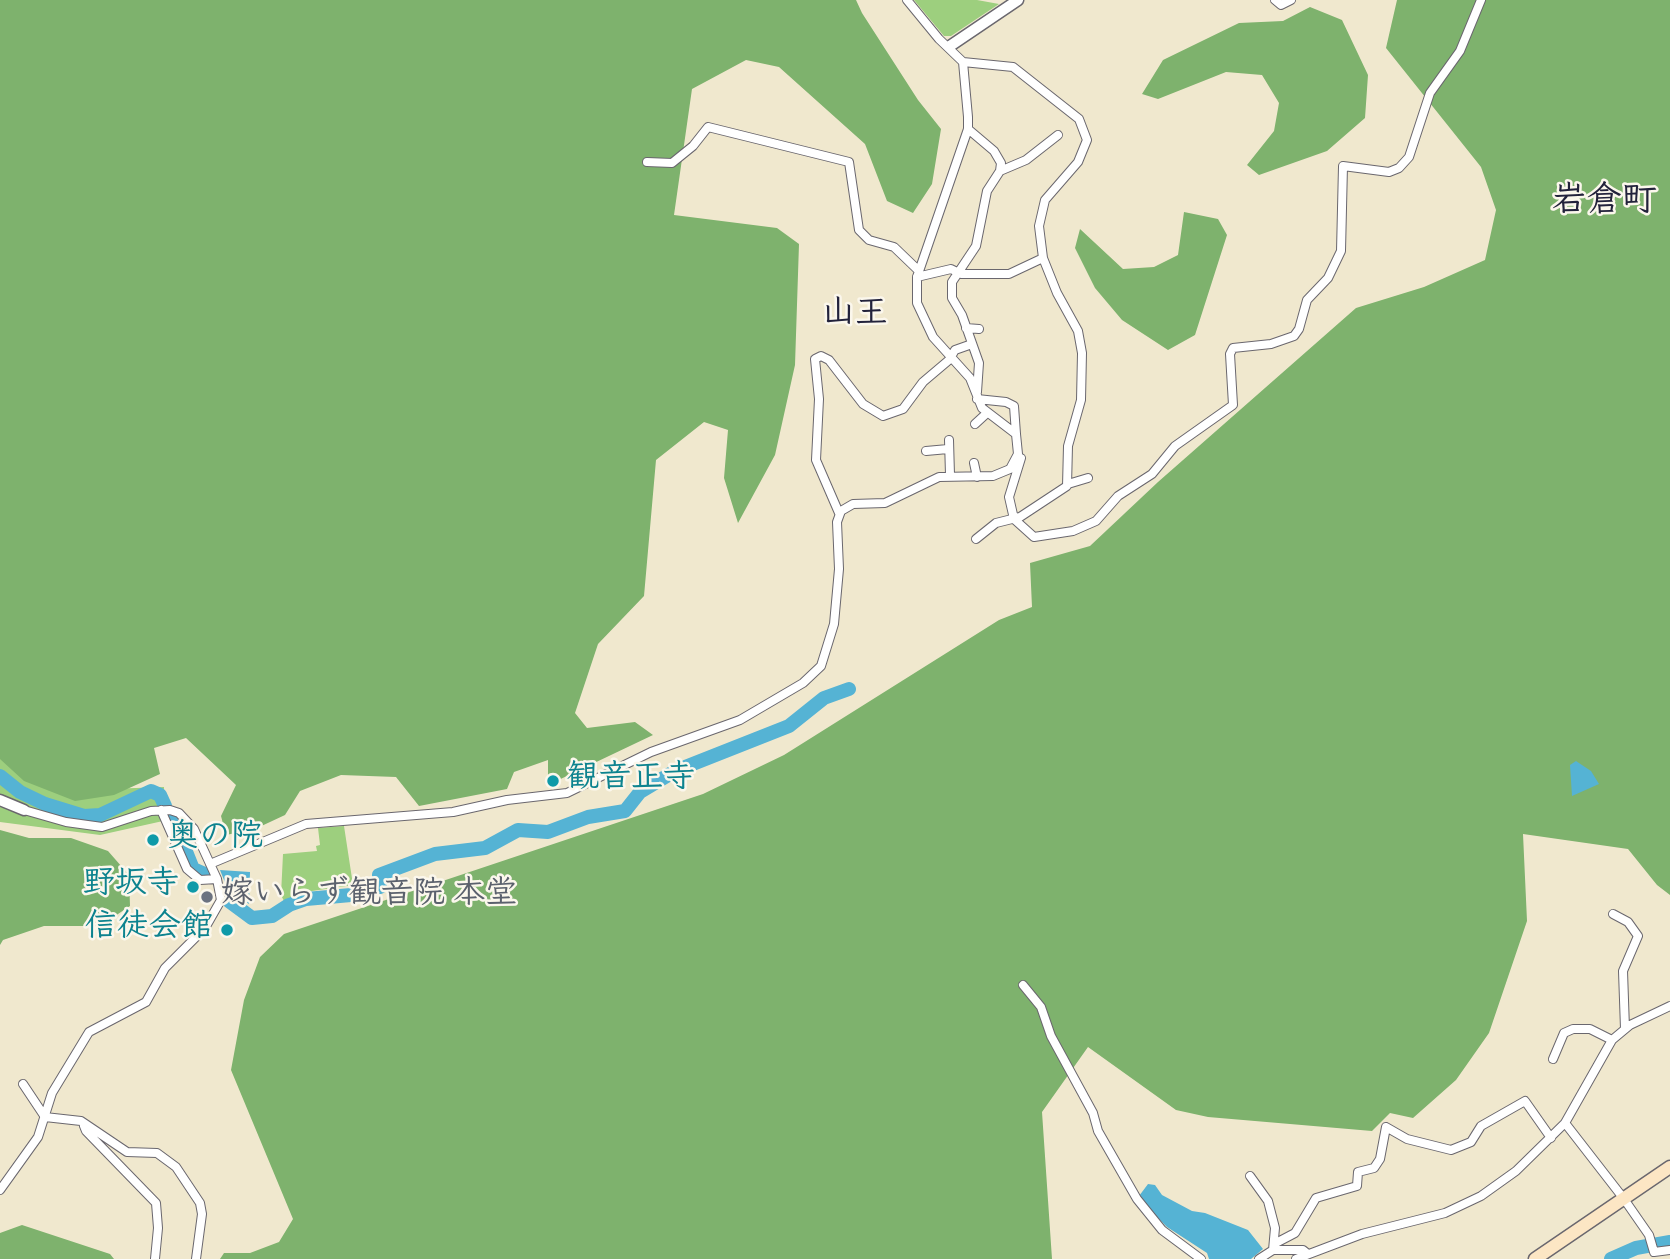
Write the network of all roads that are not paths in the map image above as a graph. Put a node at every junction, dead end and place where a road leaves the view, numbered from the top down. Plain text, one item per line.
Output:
1 (907, 0) edge
2 (1018, 0) edge
3 (1275, 0) edge
4 (1291, 0) edge
5 (1481, 0) edge
6 (950, 46) junction
7 (963, 62) junction
8 (968, 129) junction
9 (1058, 135) dead end
10 (647, 162) dead end
11 (1000, 171) junction
12 (1043, 258) junction
13 (958, 271) junction
14 (918, 274) junction
15 (966, 328) junction
16 (979, 329) dead end
17 (972, 344) junction
18 (952, 356) junction
19 (977, 397) junction
20 (987, 413) junction
21 (975, 424) dead end
22 (1017, 438) junction
23 (926, 452) dead end
24 (974, 463) dead end
25 (950, 475) junction
26 (977, 477) junction
27 (1088, 478) dead end
28 (1068, 484) junction
29 (839, 513) junction
30 (1014, 519) junction
31 (976, 540) dead end
32 (0, 800) edge
33 (24, 810) joint
34 (161, 810) junction
35 (211, 864) junction
36 (216, 879) junction
37 (1613, 914) dead end
38 (1023, 985) dead end
39 (1670, 1006) edge
40 (1625, 1028) junction
41 (1612, 1040) junction
42 (1553, 1059) dead end
43 (23, 1084) dead end
44 (45, 1117) junction
45 (84, 1123) junction
46 (1565, 1123) junction
47 (1551, 1138) junction
48 (1670, 1167) edge
49 (1250, 1176) dead end
50 (0, 1190) edge
51 (1624, 1199) junction
52 (1274, 1247) junction
53 (1670, 1250) edge
54 (1308, 1254) junction
55 (155, 1259) edge
56 (196, 1259) edge
57 (1201, 1259) edge
58 (1260, 1259) edge
59 (1296, 1259) edge
60 (1535, 1259) edge

1 - 6 street
2 - 6 street
3 - 4 street
5 - 30 street
6 - 7 street
7 - 8 street
7 - 12 street
8 - 11 street
8 - 14 street
9 - 11 street
10 - 14 street
11 - 13 street
12 - 13 street
12 - 28 street
13 - 14 street
13 - 15 street
14 - 18 street
15 - 16 street
15 - 17 street
17 - 18 street
17 - 19 street
18 - 19 street
18 - 29 street
19 - 20 street
19 - 22 street
20 - 21 street
20 - 22 street
22 - 26 street
22 - 30 street
23 - 25 street
24 - 26 street
25 - 26 street
25 - 29 street
27 - 28 street
28 - 30 street
29 - 35 street
30 - 31 street
32 - 33 street
33 - 34 street
34 - 35 street
34 - 36 street
35 - 36 street
36 - 44 street
37 - 40 street
38 - 57 street
39 - 40 street
40 - 41 street
41 - 42 street
41 - 46 street
43 - 44 street
44 - 45 street
44 - 50 street
45 - 55 street
45 - 56 street
46 - 47 street
46 - 51 street
47 - 52 street
47 - 54 street
48 - 51 main road
49 - 52 street
51 - 53 street
51 - 60 main road
52 - 54 street
52 - 58 street
54 - 59 street

